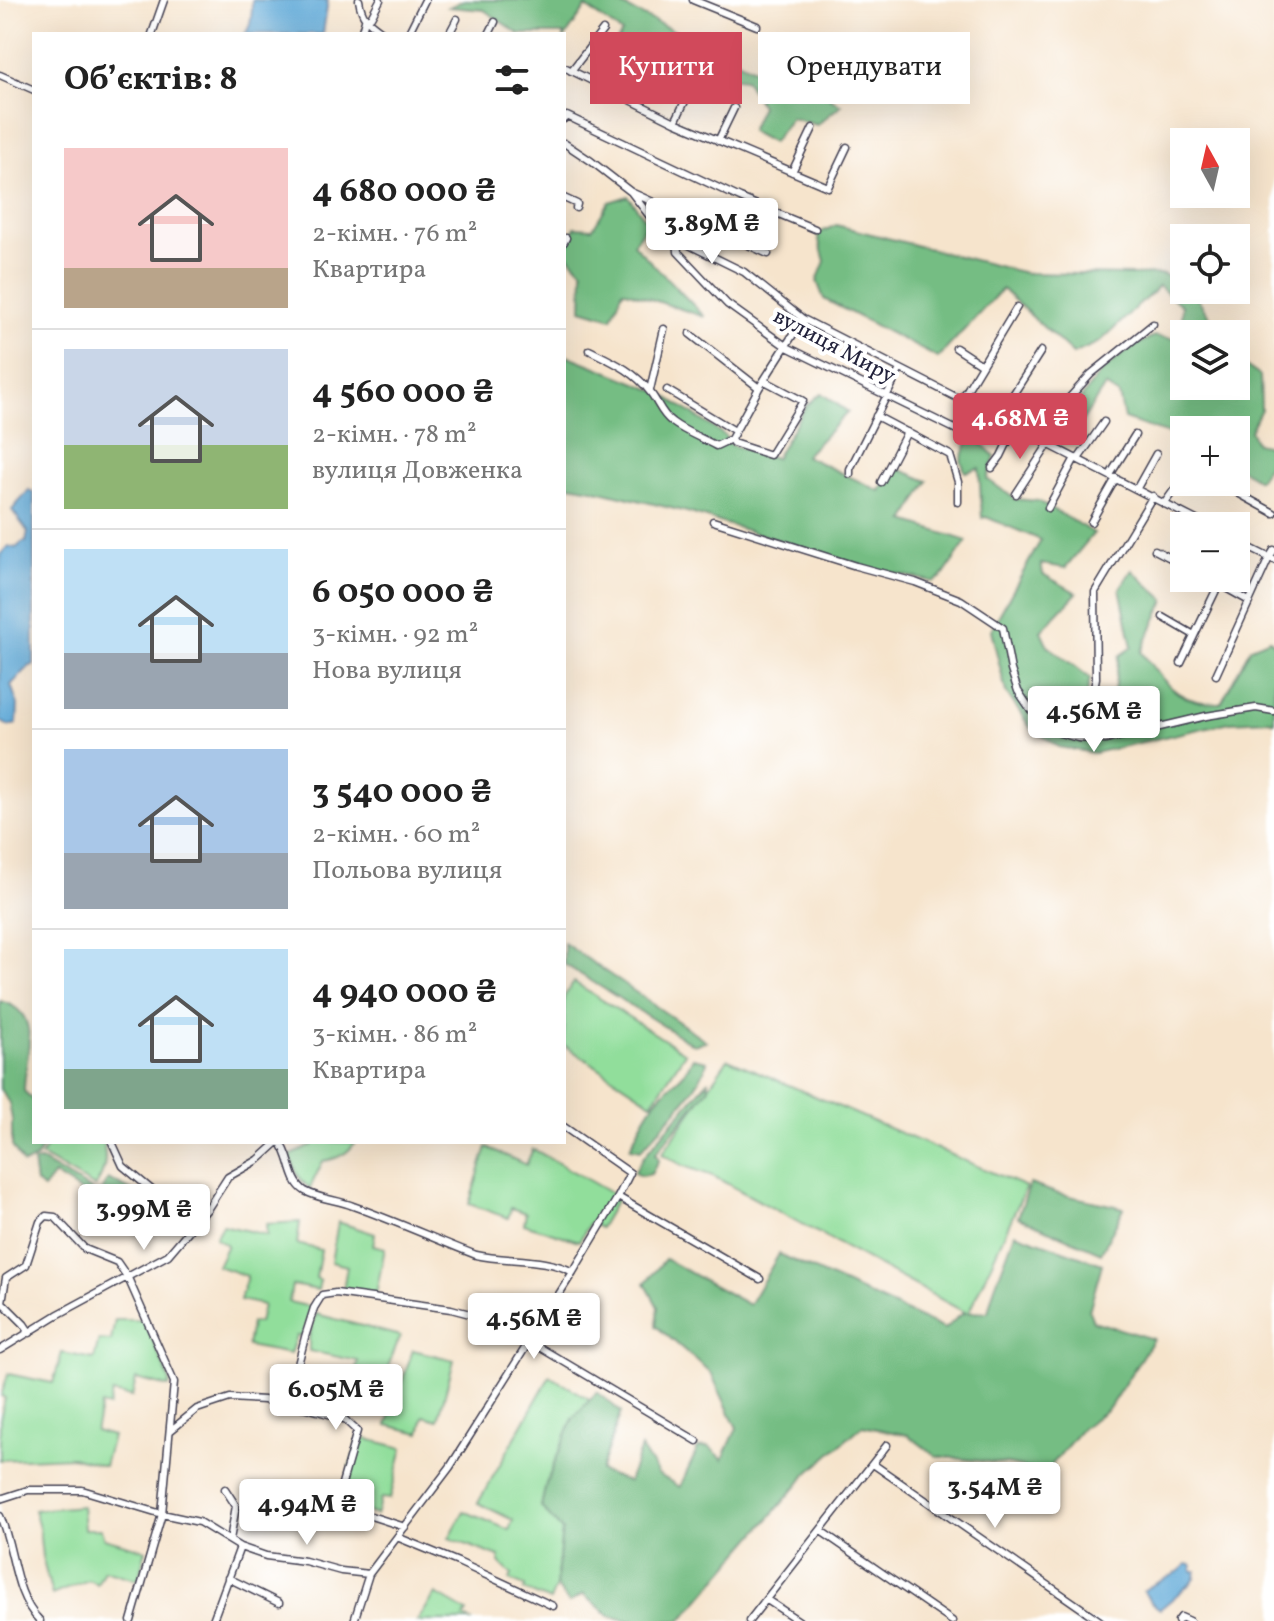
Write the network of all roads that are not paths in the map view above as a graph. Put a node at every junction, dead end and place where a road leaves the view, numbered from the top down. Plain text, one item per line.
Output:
1 (164, 0) edge
2 (359, 0) edge
3 (380, 0) edge
4 (425, 0) edge
5 (693, 0) edge
6 (457, 19) dead end
7 (365, 20) junction
8 (495, 22) dead end
9 (757, 26) dead end
10 (603, 30) dead end
11 (153, 32) edge
12 (362, 32) edge
13 (382, 32) edge
14 (409, 32) edge
15 (450, 32) edge
16 (490, 32) edge
17 (567, 69) edge
18 (0, 75) edge
19 (32, 89) edge
20 (684, 104) edge
21 (734, 108) dead end
22 (566, 117) edge
23 (675, 122) junction
24 (813, 128) dead end
25 (718, 141) junction
26 (566, 144) edge
27 (847, 147) dead end
28 (792, 172) junction
29 (631, 192) junction
30 (566, 199) edge
31 (576, 208) dead end
32 (815, 229) dead end
33 (677, 239) junction
34 (768, 254) dead end
35 (1017, 307) dead end
36 (803, 319) junction
37 (1153, 324) dead end
38 (664, 329) dead end
39 (690, 334) dead end
40 (787, 347) junction
41 (956, 348) dead end
42 (589, 350) dead end
43 (1041, 351) dead end
44 (982, 365) junction
45 (900, 369) junction
46 (765, 381) junction
47 (759, 388) junction
48 (650, 390) junction
49 (667, 390) dead end
50 (886, 396) junction
51 (961, 400) junction
52 (876, 416) junction
53 (998, 418) junction
54 (1104, 422) dead end
55 (1015, 427) junction
56 (735, 431) junction
57 (959, 431) dead end
58 (907, 432) junction
59 (1135, 435) dead end
60 (731, 439) junction
61 (1041, 440) junction
62 (1048, 445) junction
63 (1156, 454) dead end
64 (1076, 458) junction
65 (992, 468) dead end
66 (850, 474) dead end
67 (1113, 477) junction
68 (881, 482) dead end
69 (1137, 488) junction
70 (1016, 494) dead end
71 (1153, 496) junction
72 (1170, 496) edge
73 (1243, 496) edge
74 (958, 502) dead end
75 (1164, 504) junction
76 (1048, 508) dead end
77 (1180, 512) edge
78 (1274, 513) edge
79 (713, 521) dead end
80 (1091, 522) dead end
81 (1250, 548) edge
82 (1155, 550) dead end
83 (1274, 550) edge
84 (1170, 558) edge
85 (1271, 559) edge
86 (1215, 592) edge
87 (1233, 592) edge
88 (1249, 601) junction
89 (1163, 617) dead end
90 (1194, 635) junction
91 (1181, 663) dead end
92 (1216, 675) dead end
93 (1274, 711) edge
94 (1078, 738) junction
95 (566, 1128) edge
96 (113, 1144) edge
97 (277, 1144) edge
98 (280, 1144) edge
99 (618, 1197) junction
100 (187, 1232) junction
101 (573, 1272) junction
102 (128, 1278) junction
103 (760, 1279) dead end
104 (535, 1331) junction
105 (30, 1333) junction
106 (529, 1341) junction
107 (0, 1350) edge
108 (288, 1404) junction
109 (171, 1414) junction
110 (184, 1418) junction
111 (170, 1431) junction
112 (697, 1441) dead end
113 (887, 1445) dead end
114 (873, 1464) junction
115 (225, 1489) dead end
116 (0, 1499) edge
117 (162, 1514) junction
118 (0, 1516) edge
119 (405, 1527) junction
120 (821, 1531) junction
121 (397, 1537) junction
122 (230, 1540) junction
123 (240, 1547) junction
124 (369, 1574) junction
125 (228, 1578) junction
126 (767, 1600) junction
127 (279, 1603) dead end
128 (553, 1606) dead end
129 (213, 1620) edge
130 (40, 1621) edge
131 (131, 1621) edge
132 (354, 1621) edge
133 (749, 1621) edge
134 (799, 1621) edge
135 (952, 1621) edge
136 (1100, 1621) edge
137 (1178, 1621) edge
138 (1190, 1621) edge

1 - 11 street
2 - 7 street
3 - 7 street
4 - 14 street
5 - 9 street
6 - 15 street
7 - 12 street
7 - 13 street
8 - 16 street
10 - 17 street
17 - 23 street
18 - 19 street
20 - 23 street
21 - 25 street
22 - 32 street
23 - 25 street
24 - 28 street
25 - 28 street
26 - 29 street
27 - 28 street
29 - 33 street
29 - 34 street
30 - 31 street
33 - 36 street
33 - 40 street, вулиця Миру
35 - 44 street
36 - 40 street
36 - 45 street
37 - 61 street
38 - 48 street
39 - 47 street
40 - 46 street
40 - 50 street, вулиця Миру
41 - 44 street
42 - 48 street
43 - 53 street
44 - 51 street
45 - 50 street
45 - 51 street
46 - 47 street
46 - 60 street
47 - 56 street
48 - 60 street
49 - 56 street
50 - 52 street
50 - 57 street, вулиця Миру
51 - 53 street
52 - 58 street
52 - 66 street
53 - 55 street
54 - 64 street
55 - 61 street
55 - 65 street
56 - 60 street
58 - 68 street
58 - 74 street
59 - 67 street
61 - 62 street
62 - 64 street
62 - 70 street
63 - 69 street
64 - 67 street
64 - 76 street
67 - 69 street
67 - 80 street
69 - 71 street
71 - 75 street
71 - 94 street
72 - 75 street
73 - 78 street
75 - 77 street
79 - 94 street
81 - 85 street
82 - 84 street
83 - 85 street
85 - 88 street
86 - 90 street
87 - 88 street
88 - 92 street
89 - 90 street
90 - 91 street
93 - 94 street
95 - 99 street
96 - 100 street
97 - 100 street
98 - 101 street
99 - 101 street
99 - 103 street
100 - 102 street
101 - 104 street
102 - 105 street
102 - 105 street
102 - 109 street
104 - 106 street
104 - 108 street
105 - 107 street
106 - 112 street
106 - 119 street
108 - 110 street
108 - 119 street
109 - 110 street
109 - 111 street
110 - 111 street
111 - 117 street
113 - 114 street
114 - 120 street
114 - 136 street
115 - 122 street
116 - 117 street
117 - 122 street
117 - 131 street
118 - 130 street
119 - 121 street
120 - 126 street
120 - 135 street
121 - 124 street
121 - 128 street
122 - 123 street
123 - 124 street
123 - 125 street
124 - 132 street
125 - 127 street
125 - 129 street
126 - 133 street
126 - 134 street
137 - 138 street

